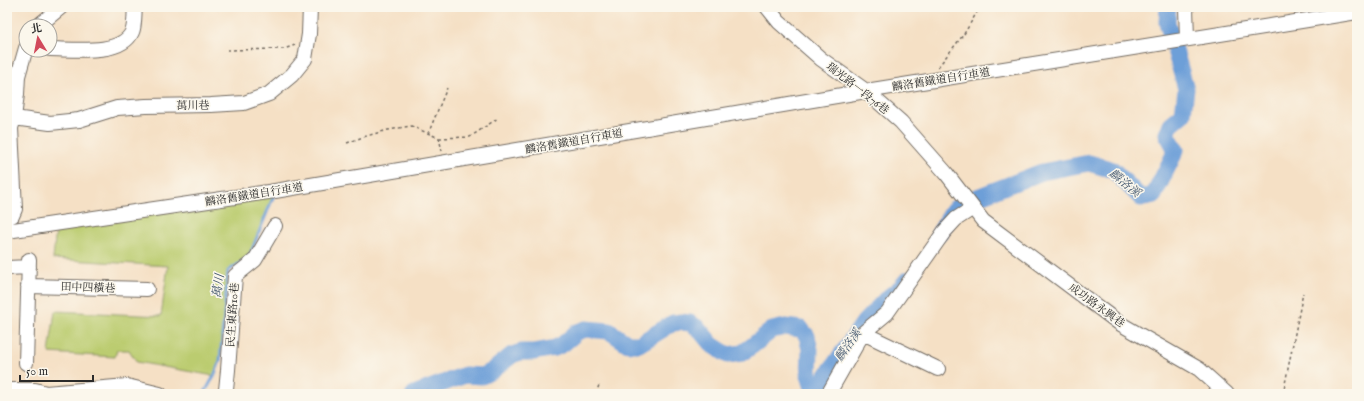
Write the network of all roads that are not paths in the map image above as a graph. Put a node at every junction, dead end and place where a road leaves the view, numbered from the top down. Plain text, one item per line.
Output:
1 (61, 7) edge
2 (135, 7) edge
3 (310, 7) edge
4 (766, 7) edge
5 (1186, 7) edge
6 (1357, 12) edge
7 (48, 18) edge
8 (1187, 39) junction
9 (58, 49) edge
10 (23, 58) edge
11 (866, 91) junction
12 (11, 119) edge
13 (973, 208) junction
14 (7, 218) edge
15 (275, 226) dead end
16 (7, 231) edge
17 (7, 268) edge
18 (28, 286) junction
19 (147, 289) dead end
20 (863, 333) junction
21 (26, 363) dead end
22 (938, 369) dead end
23 (7, 390) edge
24 (36, 392) edge
25 (136, 392) edge
26 (160, 394) edge
27 (224, 394) edge
28 (830, 394) edge
29 (1227, 394) edge

1 - 7 street
2 - 9 street
3 - 12 street, 萬川巷
4 - 11 street, 瑞光路一段76巷
5 - 8 street
6 - 8 street
8 - 11 street, 麟洛舊鐵道自行車道
10 - 12 street
11 - 13 street, 瑞光路一段76巷
11 - 16 street, 麟洛舊鐵道自行車道
12 - 14 street
13 - 20 street
13 - 29 street, 成功路永興巷
15 - 27 street, 民生東路10巷
17 - 18 street
18 - 19 street, 田中四橫巷
18 - 21 street
20 - 22 street
20 - 28 street
23 - 24 street
24 - 25 street
25 - 26 street

